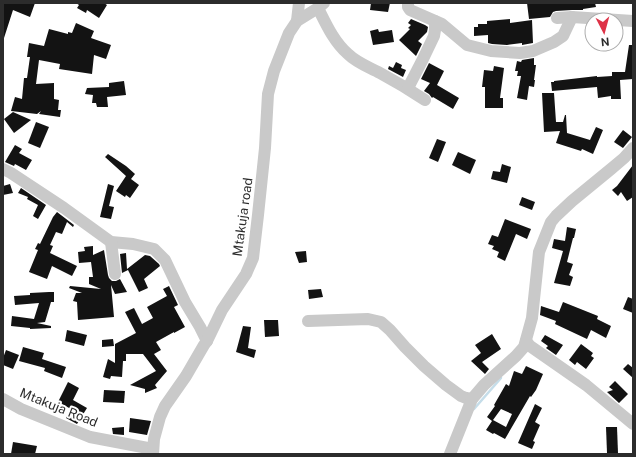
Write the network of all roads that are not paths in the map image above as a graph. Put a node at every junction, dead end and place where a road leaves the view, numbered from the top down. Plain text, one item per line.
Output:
1 (299, 3) edge
2 (408, 3) edge
3 (321, 5) edge
4 (572, 16) junction
5 (557, 18) dead end
6 (297, 21) junction
7 (434, 21) junction
8 (633, 21) edge
9 (408, 88) junction
10 (425, 100) dead end
11 (633, 148) edge
12 (3, 170) edge
13 (111, 242) junction
14 (115, 274) dead end
15 (308, 322) dead end
16 (207, 341) junction
17 (526, 341) junction
18 (3, 399) edge
19 (472, 399) junction
20 (633, 424) edge
21 (153, 451) edge
22 (450, 454) edge

1 - 6 street
2 - 7 street
3 - 6 street, Mtakuja road
3 - 9 street
4 - 5 street
4 - 7 street
4 - 8 street
6 - 16 street, Mtakuja road
7 - 9 street
9 - 10 street
11 - 17 street
12 - 13 street
13 - 14 street
13 - 16 street
15 - 19 street
16 - 21 street, Mtakuja road
17 - 19 street
17 - 20 street
18 - 21 street, Mtakuja Road
19 - 22 street

